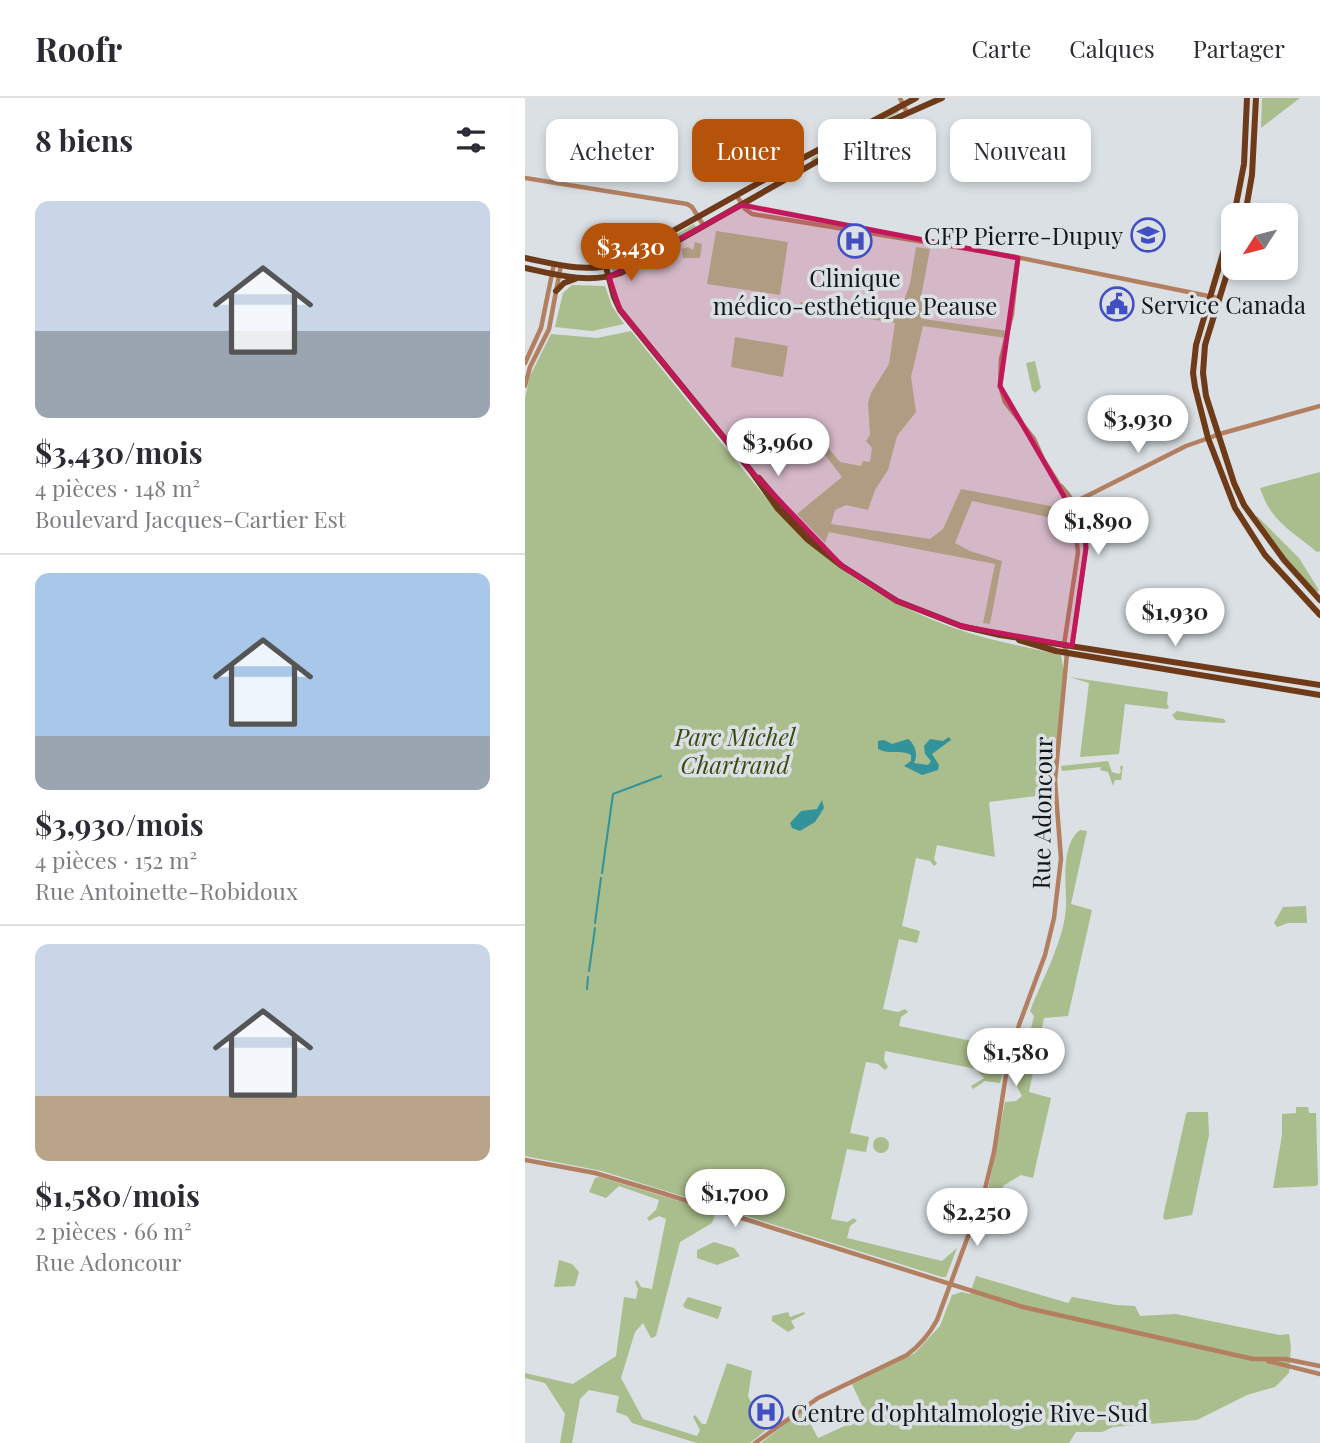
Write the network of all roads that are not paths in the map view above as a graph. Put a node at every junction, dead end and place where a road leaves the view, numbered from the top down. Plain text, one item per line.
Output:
1 (915, 98) edge
2 (942, 98) edge
3 (1247, 98) edge
4 (1257, 98) edge
5 (904, 100) edge
6 (909, 112) junction
7 (525, 178) edge
8 (737, 196) junction
9 (1236, 203) edge
10 (1247, 203) edge
11 (742, 205) junction
12 (699, 218) junction
13 (704, 226) junction
14 (525, 258) edge
15 (1018, 258) junction
16 (1221, 259) edge
17 (558, 265) junction
18 (605, 267) junction
19 (525, 268) edge
20 (556, 274) junction
21 (608, 277) junction
22 (580, 278) junction
23 (1224, 280) edge
24 (556, 291) junction
25 (1210, 296) junction
26 (1218, 298) junction
27 (525, 363) edge
28 (525, 386) edge
29 (1320, 406) edge
30 (1218, 435) junction
31 (1208, 438) junction
32 (1058, 483) junction
33 (1075, 502) junction
34 (1069, 505) junction
35 (1320, 600) edge
36 (1320, 615) edge
37 (1010, 637) junction
38 (1064, 645) junction
39 (1072, 646) junction
40 (1067, 653) junction
41 (1320, 685) edge
42 (1320, 695) edge
43 (525, 1160) edge
44 (951, 1284) junction
45 (1263, 1360) junction
46 (1320, 1366) edge
47 (1320, 1374) edge
48 (755, 1443) edge

1 - 5 main road
2 - 6 main road
3 - 9 main road
4 - 10 main road
5 - 6 street
5 - 8 main road
6 - 11 main road
7 - 12 street
8 - 11 street
8 - 12 main road
11 - 13 main road
11 - 15 street
12 - 13 street
12 - 18 main road
13 - 21 main road
14 - 17 main road
15 - 25 street
15 - 32 street, Rue Adoncour
16 - 25 main road
17 - 18 main road
17 - 20 street
18 - 21 main road
19 - 20 main road
20 - 22 main road
20 - 24 street
20 - 27 street
21 - 22 main road
21 - 37 main road
22 - 24 main road
23 - 26 main road
24 - 28 street
25 - 26 street
25 - 31 main road
26 - 30 main road
29 - 30 street
30 - 31 street
30 - 35 main road
31 - 33 street
31 - 36 main road
32 - 33 street, Rue Adoncour
32 - 34 street, Rue Adoncour
33 - 34 street
33 - 39 street, Rue Adoncour
34 - 38 street, Rue Adoncour
37 - 38 main road
37 - 40 main road
38 - 39 main road
38 - 40 street, Rue Adoncour
39 - 40 street, Rue Adoncour
39 - 41 main road
40 - 42 main road
40 - 44 street, Rue Adoncour
43 - 44 street
44 - 45 street
44 - 48 street, Rue Adoncour
45 - 46 street
45 - 47 street

